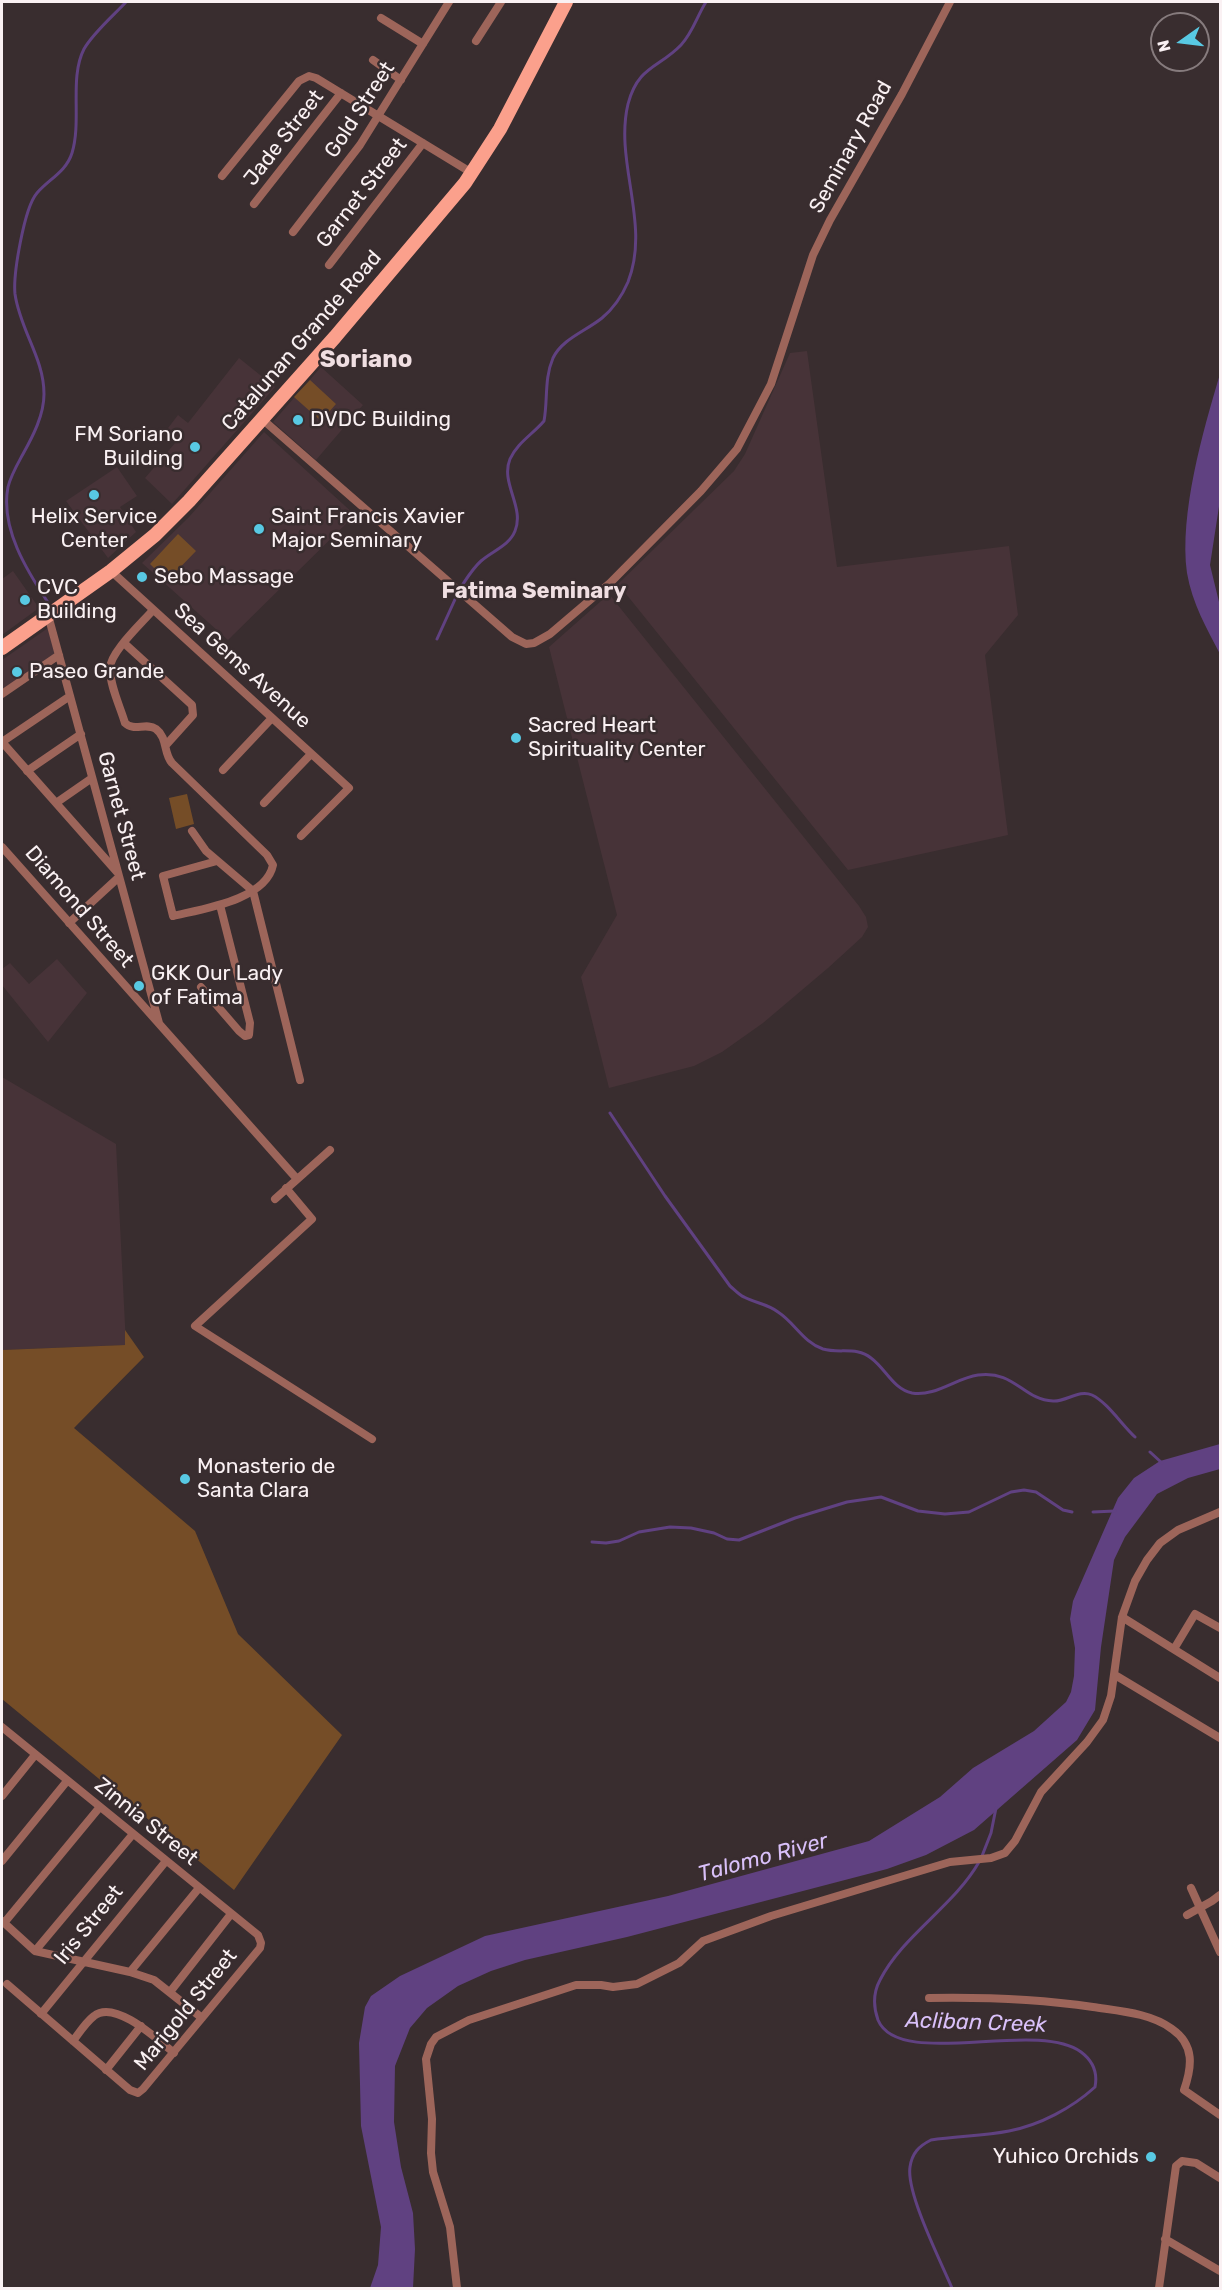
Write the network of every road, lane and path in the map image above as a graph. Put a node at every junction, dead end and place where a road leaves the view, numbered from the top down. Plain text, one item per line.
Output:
1 (449, 2) edge
2 (501, 2) edge
3 (566, 2) edge
4 (950, 2) edge
5 (381, 18) dead end
6 (477, 41) dead end
7 (423, 44) junction
8 (373, 60) dead end
9 (401, 80) junction
10 (341, 93) junction
11 (379, 116) junction
12 (423, 143) junction
13 (472, 173) junction
14 (222, 176) dead end
15 (254, 204) dead end
16 (294, 232) dead end
17 (329, 265) dead end
18 (262, 419) junction
19 (111, 571) junction
20 (153, 610) junction
21 (48, 615) junction
22 (124, 643) junction
23 (2, 648) edge
24 (59, 655) junction
25 (2, 694) edge
26 (70, 696) junction
27 (272, 718) junction
28 (81, 734) junction
29 (2, 742) edge
30 (166, 745) junction
31 (311, 754) junction
32 (223, 770) dead end
33 (27, 771) junction
34 (92, 778) junction
35 (56, 803) junction
36 (264, 803) dead end
37 (192, 831) dead end
38 (301, 836) dead end
39 (2, 847) edge
40 (217, 861) junction
41 (119, 875) junction
42 (253, 891) junction
43 (220, 905) junction
44 (69, 923) junction
45 (201, 987) dead end
46 (160, 1026) junction
47 (300, 1080) dead end
48 (330, 1150) dead end
49 (297, 1179) junction
50 (286, 1188) junction
51 (274, 1199) dead end
52 (372, 1438) dead end
53 (1221, 1512) edge
54 (1122, 1617) junction
55 (1221, 1628) edge
56 (1174, 1649) junction
57 (1115, 1675) junction
58 (1221, 1678) edge
59 (2, 1730) edge
60 (1221, 1738) edge
61 (35, 1755) junction
62 (67, 1781) junction
63 (2, 1796) edge
64 (99, 1808) junction
65 (133, 1834) junction
66 (2, 1861) edge
67 (166, 1861) junction
68 (199, 1888) junction
69 (1191, 1888) dead end
70 (1221, 1895) edge
71 (1200, 1908) junction
72 (231, 1914) junction
73 (1187, 1915) dead end
74 (3, 1922) edge
75 (260, 1947) joint
76 (35, 1951) junction
77 (1221, 1952) edge
78 (81, 1962) junction
79 (130, 1972) junction
80 (7, 1984) dead end
81 (170, 1992) junction
82 (929, 1998) dead end
83 (42, 2014) junction
84 (202, 2018) junction
85 (141, 2026) junction
86 (73, 2041) junction
87 (174, 2053) junction
88 (106, 2070) junction
89 (1221, 2115) edge
90 (1221, 2178) edge
91 (1166, 2239) junction
92 (1221, 2271) edge
93 (457, 2289) edge
94 (1159, 2289) edge

1 - 7 street, Gold Street
2 - 6 street
3 - 13 main road, Catalunan Grande Road
4 - 18 street, Seminary Road
5 - 7 street
7 - 9 street, Gold Street
8 - 9 street
9 - 11 street, Gold Street
10 - 11 street
10 - 14 street
10 - 15 street, Jade Street
11 - 12 street
11 - 16 street, Gold Street
12 - 13 street
12 - 17 street, Garnet Street
13 - 18 main road, Catalunan Grande Road
18 - 19 main road, Catalunan Grande Road
19 - 20 street, Sea Gems Avenue
19 - 21 main road, Catalunan Grande Road
20 - 22 street
20 - 27 street, Sea Gems Avenue
21 - 23 main road, Catalunan Grande Road
21 - 24 street, Garnet Street
22 - 30 street
22 - 30 street
24 - 25 street
24 - 26 street, Garnet Street
26 - 28 street, Garnet Street
26 - 29 street
27 - 31 street, Sea Gems Avenue
27 - 32 street
28 - 33 street
28 - 34 street, Garnet Street
29 - 33 street
30 - 42 street
31 - 36 street
31 - 38 street, Sea Gems Avenue
33 - 35 street
34 - 35 street
34 - 41 street, Garnet Street
35 - 41 street
37 - 40 street
39 - 44 street, Diamond Street
40 - 42 street
40 - 43 street
41 - 44 street
41 - 46 street, Garnet Street
42 - 43 street
42 - 47 street
43 - 45 street
44 - 46 street, Diamond Street
46 - 49 street, Diamond Street
48 - 49 street
49 - 50 street
50 - 51 street
50 - 52 street
53 - 54 street
54 - 56 street
54 - 57 street
55 - 56 street
56 - 58 street
57 - 60 street
57 - 93 street
59 - 61 street, Zinnia Street
61 - 62 street, Zinnia Street
61 - 63 street
62 - 64 street, Zinnia Street
62 - 66 street
64 - 65 street, Zinnia Street
64 - 74 street
65 - 67 street, Zinnia Street
65 - 76 street
67 - 68 street, Zinnia Street
67 - 78 street, Iris Street
68 - 72 street, Zinnia Street
68 - 79 street
69 - 71 street
70 - 71 street
71 - 73 street
71 - 77 street
72 - 75 street, Zinnia Street
72 - 81 street
74 - 76 street
75 - 84 street, Marigold Street
76 - 78 street
78 - 79 street
78 - 83 street, Iris Street
79 - 81 street
80 - 83 street
81 - 84 street
82 - 89 street
83 - 86 street
84 - 87 street, Marigold Street
85 - 86 street
85 - 87 street
85 - 88 street
86 - 88 street
87 - 88 street, Marigold Street
90 - 91 street
91 - 92 street
91 - 94 street

